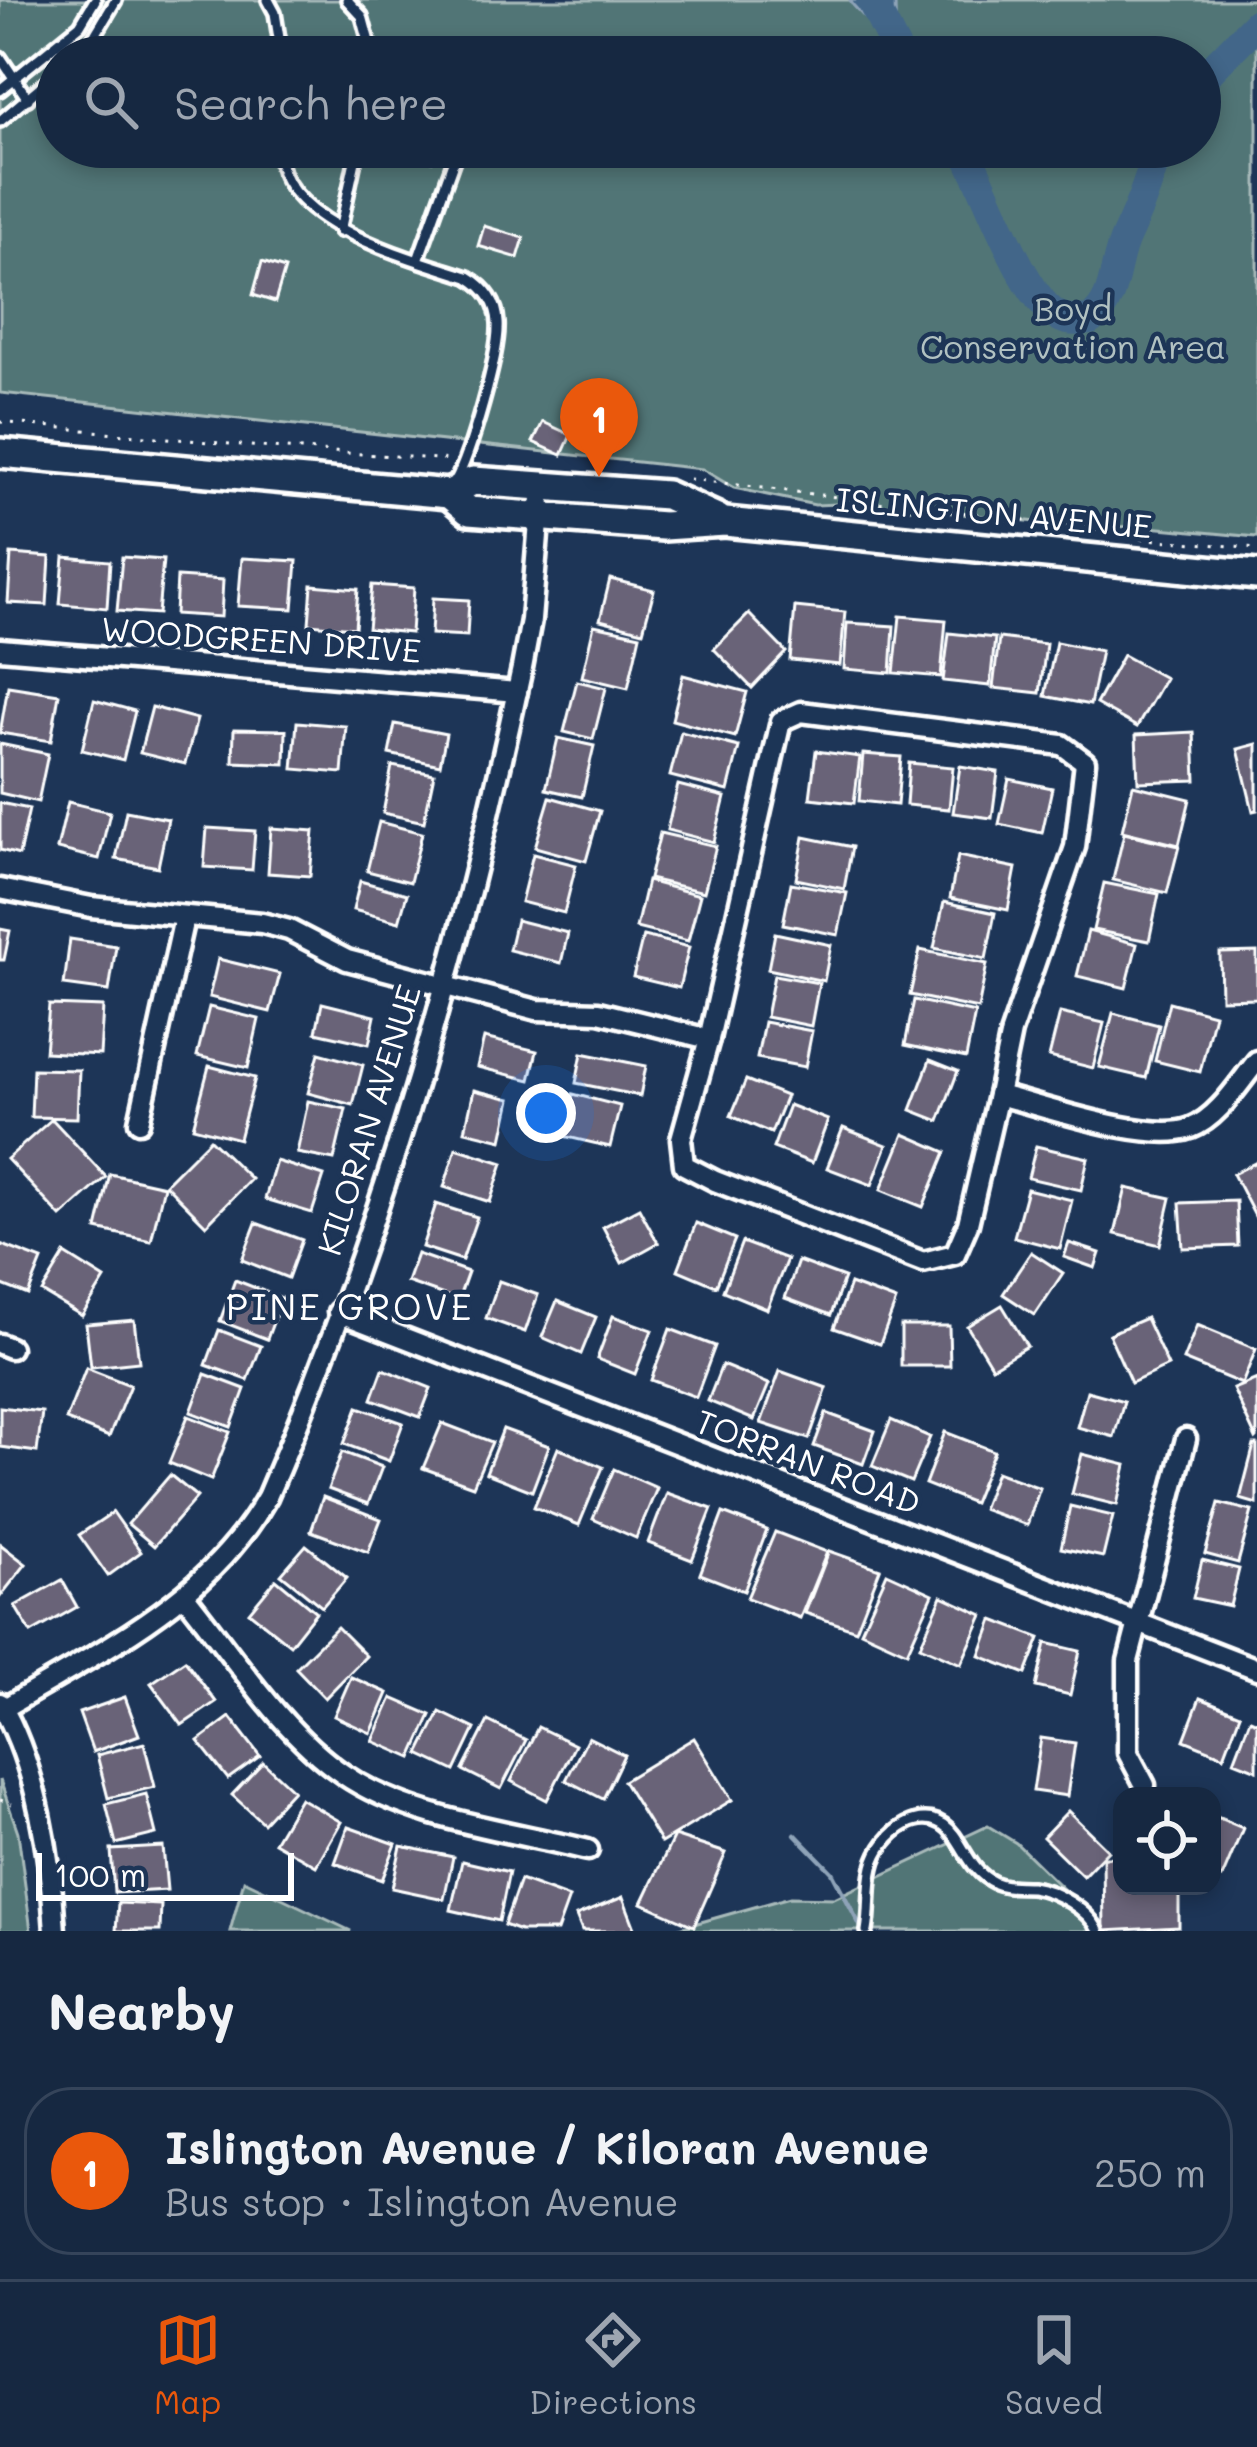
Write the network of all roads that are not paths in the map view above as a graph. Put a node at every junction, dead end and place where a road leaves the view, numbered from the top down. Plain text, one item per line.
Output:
1 (95, 0) edge
2 (116, 0) edge
3 (268, 0) edge
4 (347, 0) edge
5 (67, 36) edge
6 (94, 36) edge
7 (279, 36) edge
8 (367, 36) edge
9 (0, 56) edge
10 (36, 61) edge
11 (14, 79) junction
12 (0, 90) edge
13 (36, 92) edge
14 (28, 99) junction
15 (0, 122) edge
16 (282, 168) edge
17 (354, 168) edge
18 (451, 168) edge
19 (340, 231) junction
20 (418, 260) junction
21 (0, 453) edge
22 (542, 485) junction
23 (449, 494) junction
24 (540, 516) junction
25 (725, 522) junction
26 (1257, 575) edge
27 (0, 650) edge
28 (517, 692) junction
29 (0, 889) edge
30 (184, 918) junction
31 (444, 983) junction
32 (709, 1039) junction
33 (1257, 1061) edge
34 (998, 1095) junction
35 (139, 1122) dead end
36 (338, 1312) junction
37 (1186, 1439) dead end
38 (186, 1597) junction
39 (1136, 1621) junction
40 (1257, 1669) edge
41 (2, 1706) edge
42 (1145, 1785) dead end
43 (587, 1850) dead end
44 (55, 1931) edge
45 (867, 1931) edge
46 (1098, 1931) edge

1 - 5 lane
2 - 6 lane
3 - 7 lane
4 - 8 lane
9 - 11 lane
10 - 11 lane
11 - 12 lane
11 - 14 lane
13 - 14 lane
14 - 15 lane
16 - 19 lane
17 - 19 lane
18 - 20 lane
19 - 20 lane
20 - 23 lane
21 - 23 main road, ISLINGTON AVENUE
22 - 23 main road, ISLINGTON AVENUE
22 - 24 street, KILORAN AVENUE
22 - 25 main road, ISLINGTON AVENUE
23 - 24 main road, ISLINGTON AVENUE
24 - 25 main road, ISLINGTON AVENUE
24 - 28 street, KILORAN AVENUE
25 - 26 main road, ISLINGTON AVENUE
27 - 28 street, WOODGREEN DRIVE
28 - 31 street, KILORAN AVENUE
29 - 30 street
30 - 31 street
30 - 35 street
31 - 32 street
31 - 36 street, KILORAN AVENUE
32 - 34 street
32 - 34 street
33 - 34 street
36 - 38 street, KILORAN AVENUE
36 - 39 street, TORRAN ROAD
37 - 39 street
38 - 41 street, KILORAN AVENUE
38 - 43 street
39 - 40 street, TORRAN ROAD
39 - 42 street
41 - 44 street
45 - 46 lane

